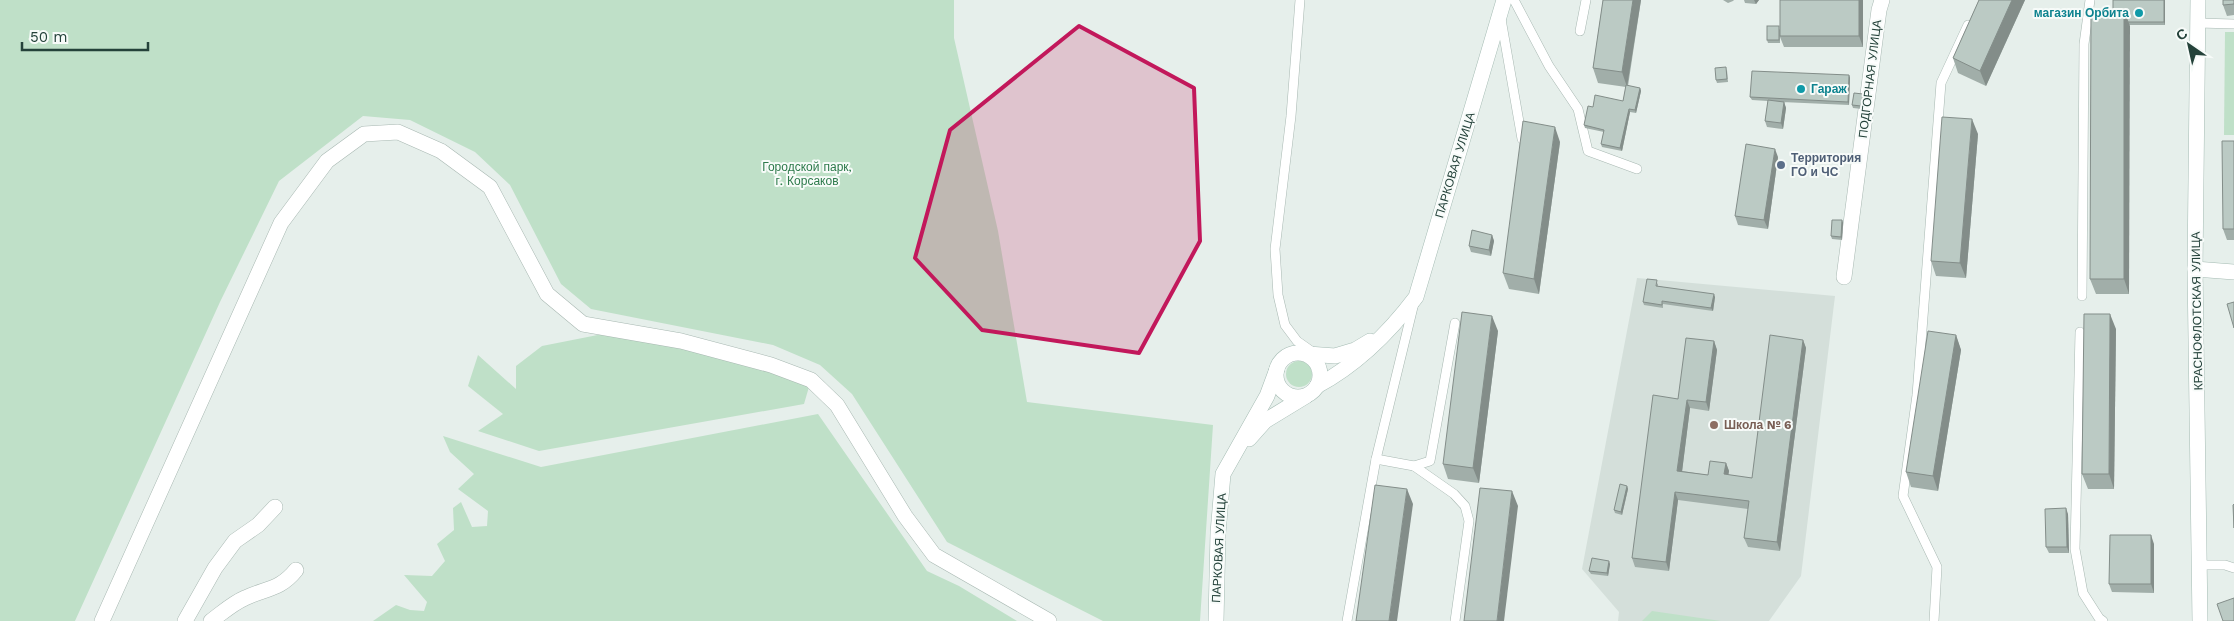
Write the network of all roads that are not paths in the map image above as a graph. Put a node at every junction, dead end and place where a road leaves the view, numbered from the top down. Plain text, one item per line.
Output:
1 (1300, 0) edge
2 (1504, 0) edge
3 (1514, 0) edge
4 (1586, 0) edge
5 (1882, 0) edge
6 (2090, 0) edge
7 (2198, 0) edge
8 (1500, 16) junction
9 (1972, 18) edge
10 (2198, 23) junction
11 (2234, 24) edge
12 (1580, 31) dead end
13 (1520, 152) edge
14 (1637, 169) dead end
15 (2195, 269) junction
16 (2234, 272) edge
17 (1844, 277) dead end
18 (2082, 296) dead end
19 (1416, 297) junction
20 (1393, 323) junction
21 (1455, 323) dead end
22 (2080, 332) dead end
23 (1311, 354) junction
24 (1277, 369) junction
25 (1313, 391) junction
26 (1376, 459) junction
27 (1414, 466) junction
28 (1223, 474) junction
29 (275, 507) dead end
30 (2200, 565) junction
31 (2234, 568) edge
32 (296, 570) dead end
33 (102, 621) edge
34 (185, 621) edge
35 (212, 621) edge
36 (1049, 621) edge
37 (1216, 621) edge
38 (1347, 621) edge
39 (1454, 621) edge
40 (1934, 621) edge
41 (2103, 621) edge
42 (2200, 621) edge

1 - 23 lane
2 - 8 street, ПАРКОВАЯ УЛИЦА
3 - 14 lane
4 - 12 lane
5 - 17 street, ПОДГОРНАЯ УЛИЦА
6 - 18 lane
7 - 10 street, КРАСНОФЛОТСКАЯ УЛИЦА
8 - 13 lane
8 - 19 street, ПАРКОВАЯ УЛИЦА
9 - 40 lane
10 - 11 lane
10 - 15 street, КРАСНОФЛОТСКАЯ УЛИЦА
15 - 16 street
15 - 30 street, КРАСНОФЛОТСКАЯ УЛИЦА
19 - 20 street, ПАРКОВАЯ УЛИЦА
19 - 26 lane
20 - 23 street, ПАРКОВАЯ УЛИЦА
20 - 25 street, ПАРКОВАЯ УЛИЦА
21 - 27 lane
22 - 41 lane
23 - 24 street
23 - 25 street
24 - 25 street
24 - 28 street, ПАРКОВАЯ УЛИЦА
25 - 28 street, ПАРКОВАЯ УЛИЦА
26 - 27 lane
26 - 38 lane
27 - 39 lane
28 - 37 street, ПАРКОВАЯ УЛИЦА
29 - 34 street
30 - 31 lane
30 - 42 street, КРАСНОФЛОТСКАЯ УЛИЦА
32 - 35 street
33 - 36 street

